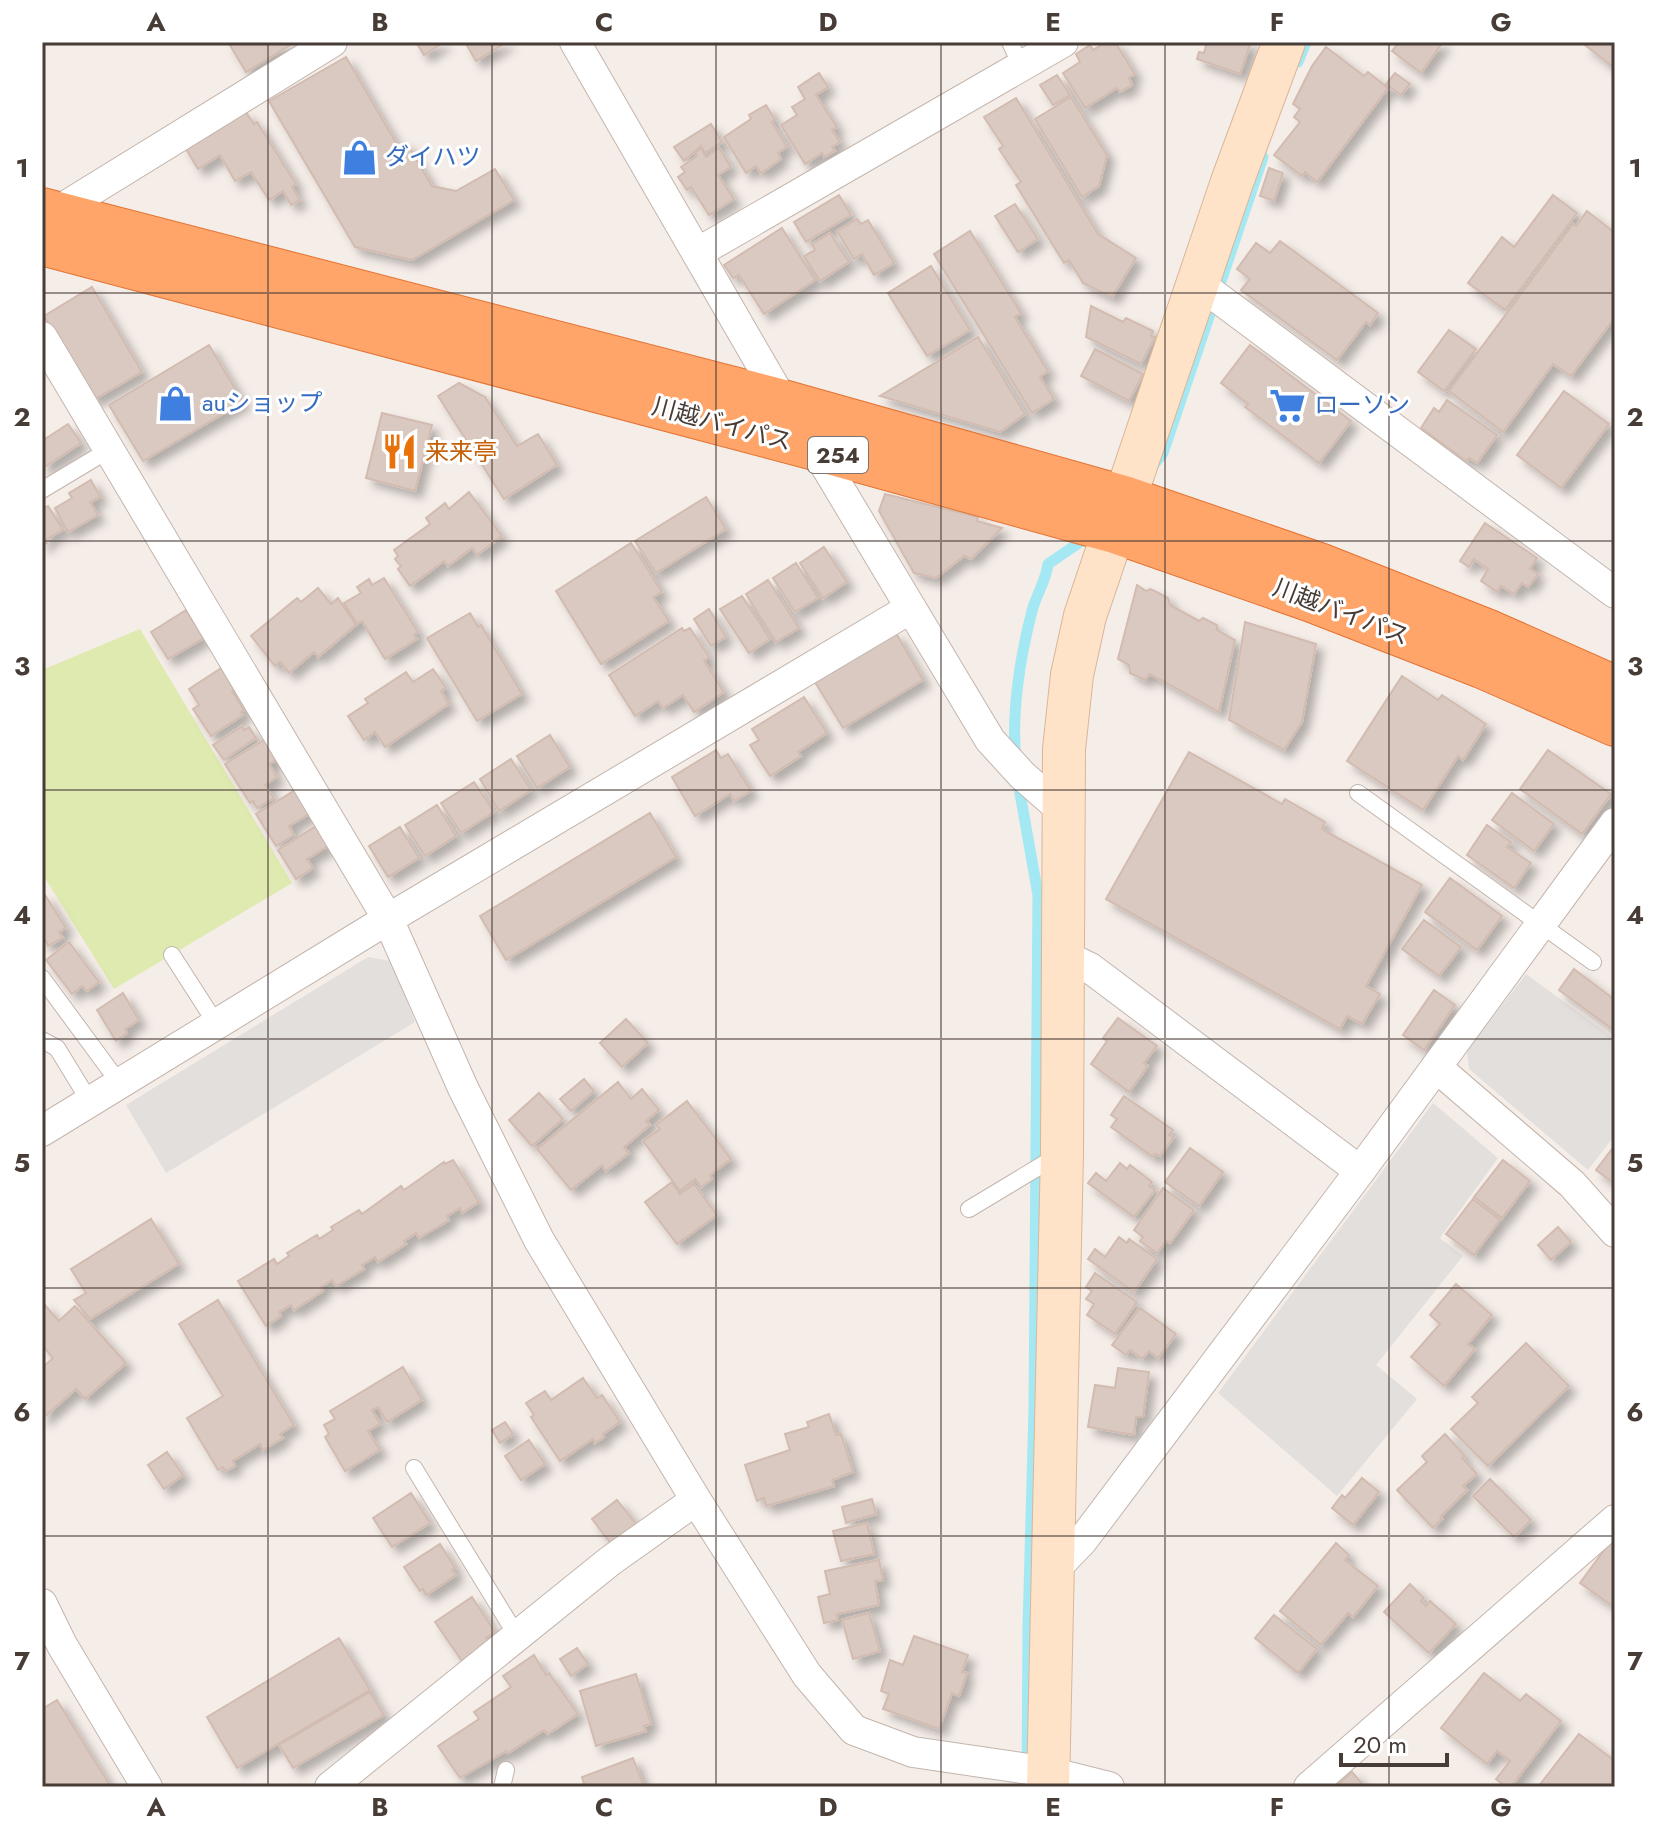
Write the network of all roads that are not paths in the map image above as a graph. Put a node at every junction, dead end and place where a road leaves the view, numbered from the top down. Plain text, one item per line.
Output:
1 (332, 42) edge
2 (575, 42) edge
3 (1063, 42) edge
4 (1284, 42) edge
5 (1016, 54) edge
6 (46, 222) edge
7 (697, 253) junction
8 (1198, 283) junction
9 (42, 337) edge
10 (783, 402) junction
11 (815, 448) junction
12 (107, 451) junction
13 (42, 490) edge
14 (1121, 515) junction
15 (1615, 593) edge
16 (911, 608) junction
17 (1615, 688) edge
18 (1615, 724) edge
19 (1358, 793) dead end
20 (1063, 811) junction
21 (1615, 823) edge
22 (388, 919) junction
23 (1540, 925) junction
24 (172, 955) dead end
25 (1063, 955) junction
26 (1593, 962) dead end
27 (42, 978) edge
28 (217, 1025) junction
29 (42, 1040) edge
30 (1436, 1067) junction
31 (120, 1084) junction
32 (90, 1102) junction
33 (42, 1131) edge
34 (1062, 1153) junction
35 (1360, 1171) junction
36 (969, 1209) dead end
37 (1615, 1232) edge
38 (414, 1468) dead end
39 (696, 1500) junction
40 (1615, 1520) edge
41 (1053, 1571) junction
42 (42, 1604) edge
43 (517, 1636) junction
44 (1049, 1779) edge
45 (147, 1787) edge
46 (330, 1787) edge
47 (1109, 1787) edge
48 (1309, 1787) edge

1 - 6 street
2 - 7 street
3 - 5 street
4 - 8 street
5 - 7 street
6 - 10 highway, 川越バイパス / 254
6 - 11 highway, 川越バイパス / 254
7 - 10 street
8 - 14 street
8 - 15 street
9 - 12 street
10 - 14 highway, 川越バイパス / 254
11 - 14 highway, 川越バイパス / 254
11 - 16 street
12 - 13 lane
12 - 22 street
14 - 17 highway, 川越バイパス / 254
14 - 18 highway, 川越バイパス / 254
14 - 20 street
16 - 20 street
16 - 22 street
19 - 23 lane
20 - 25 street
21 - 23 street
22 - 28 street
22 - 39 street
23 - 26 lane
23 - 30 street
24 - 28 lane
25 - 34 street
25 - 35 street
27 - 31 lane
28 - 31 street
29 - 32 lane
30 - 35 street
30 - 37 street
31 - 32 street
32 - 33 street
34 - 36 lane
34 - 41 street
35 - 41 street
38 - 43 lane
39 - 43 street
39 - 44 street
40 - 48 street
41 - 44 street
42 - 45 street
43 - 46 street
44 - 47 street

